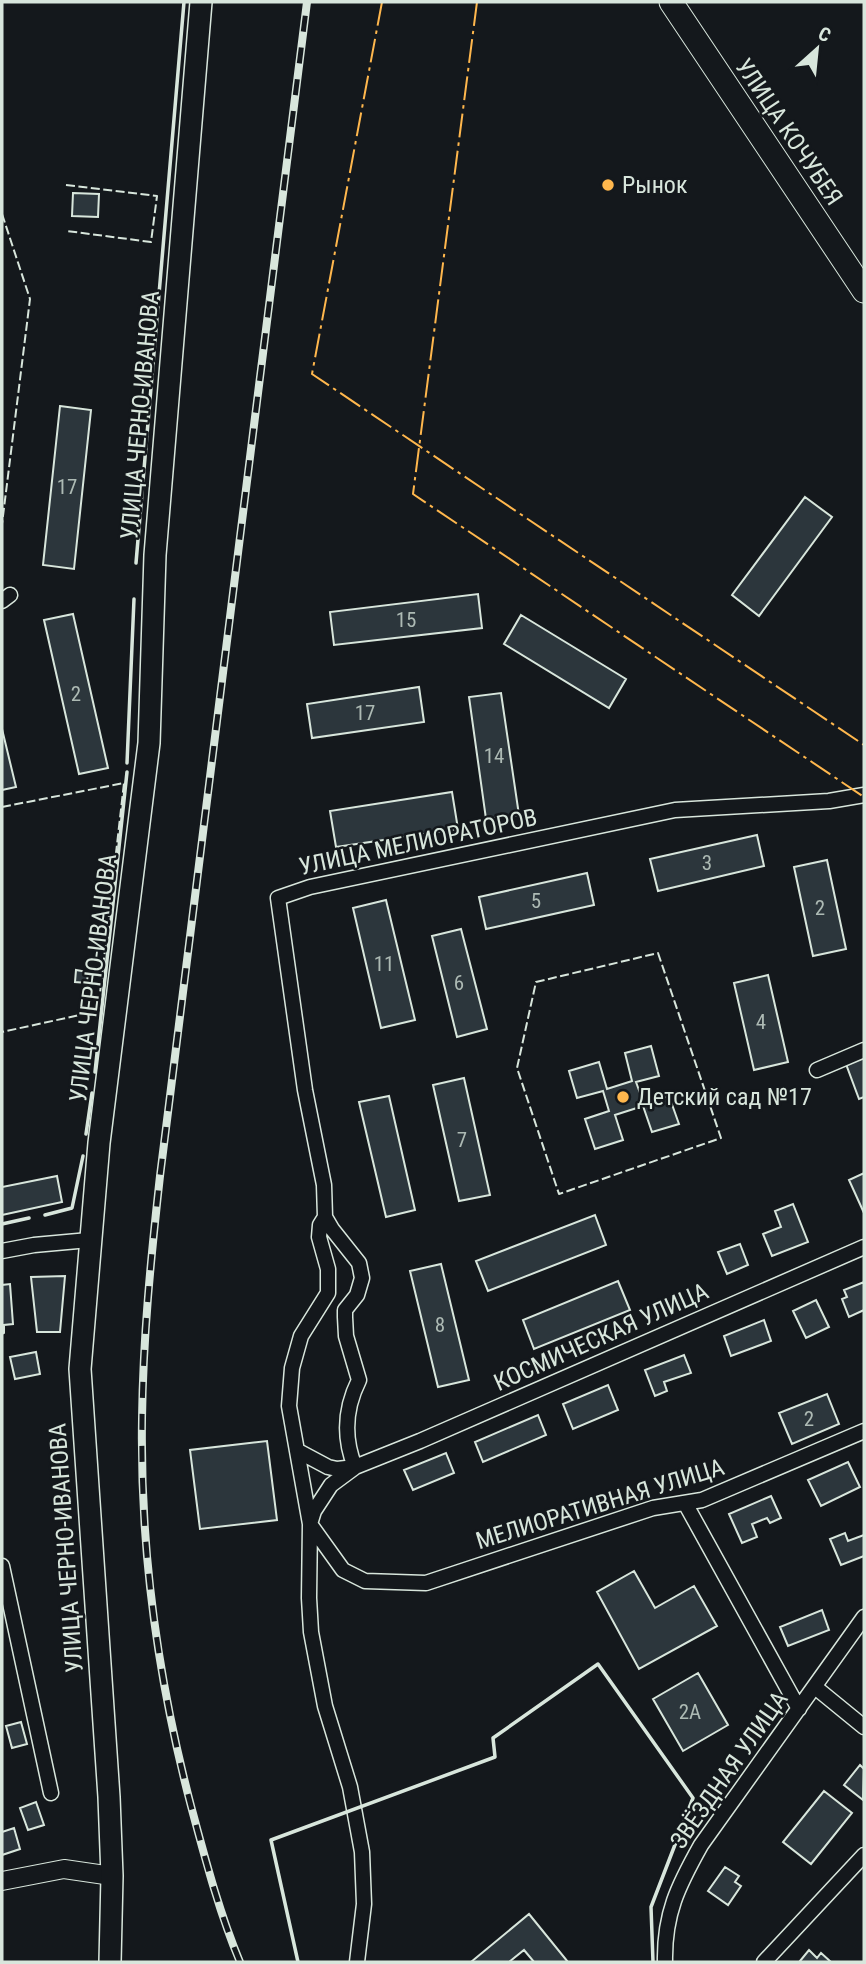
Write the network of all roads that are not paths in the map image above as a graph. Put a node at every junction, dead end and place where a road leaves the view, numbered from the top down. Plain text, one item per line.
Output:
1 (201, 2) edge
2 (671, 2) edge
3 (864, 291) edge
4 (864, 795) edge
5 (864, 1050) edge
6 (817, 1070) dead end
7 (325, 1217) junction
8 (89, 1240) junction
9 (864, 1247) edge
10 (2, 1251) edge
11 (864, 1431) edge
12 (298, 1451) junction
13 (355, 1467) junction
14 (685, 1503) junction
15 (310, 1524) junction
16 (2, 1566) edge
17 (864, 1618) edge
18 (815, 1687) junction
19 (799, 1709) junction
20 (864, 1727) edge
21 (51, 1793) dead end
22 (864, 1855) edge
23 (112, 1876) junction
24 (2, 1881) edge
25 (110, 1962) edge
26 (357, 1962) edge
27 (665, 1962) edge
28 (764, 1962) edge

1 - 8 main road, УЛИЦА ЧЕРНО-ИВАНОВА
2 - 3 main road, УЛИЦА КОЧУБЕЯ
4 - 7 street, УЛИЦА МЕЛИОРАТОРОВ
5 - 6 street
7 - 12 street
7 - 13 street
8 - 10 street
8 - 23 main road, УЛИЦА ЧЕРНО-ИВАНОВА
9 - 13 street, КОСМИЧЕСКАЯ УЛИЦА
11 - 14 street, МЕЛИОРАТИВНАЯ УЛИЦА
12 - 13 street
12 - 15 street
13 - 15 street
14 - 15 street, МЕЛИОРАТИВНАЯ УЛИЦА
14 - 19 street
15 - 26 street
16 - 21 street
17 - 18 street, ЗВЁЗДНАЯ УЛИЦА
18 - 19 street, ЗВЁЗДНАЯ УЛИЦА
18 - 20 street
19 - 27 street, ЗВЁЗДНАЯ УЛИЦА
22 - 28 street
23 - 24 street
23 - 25 main road, УЛИЦА ЧЕРНО-ИВАНОВА

